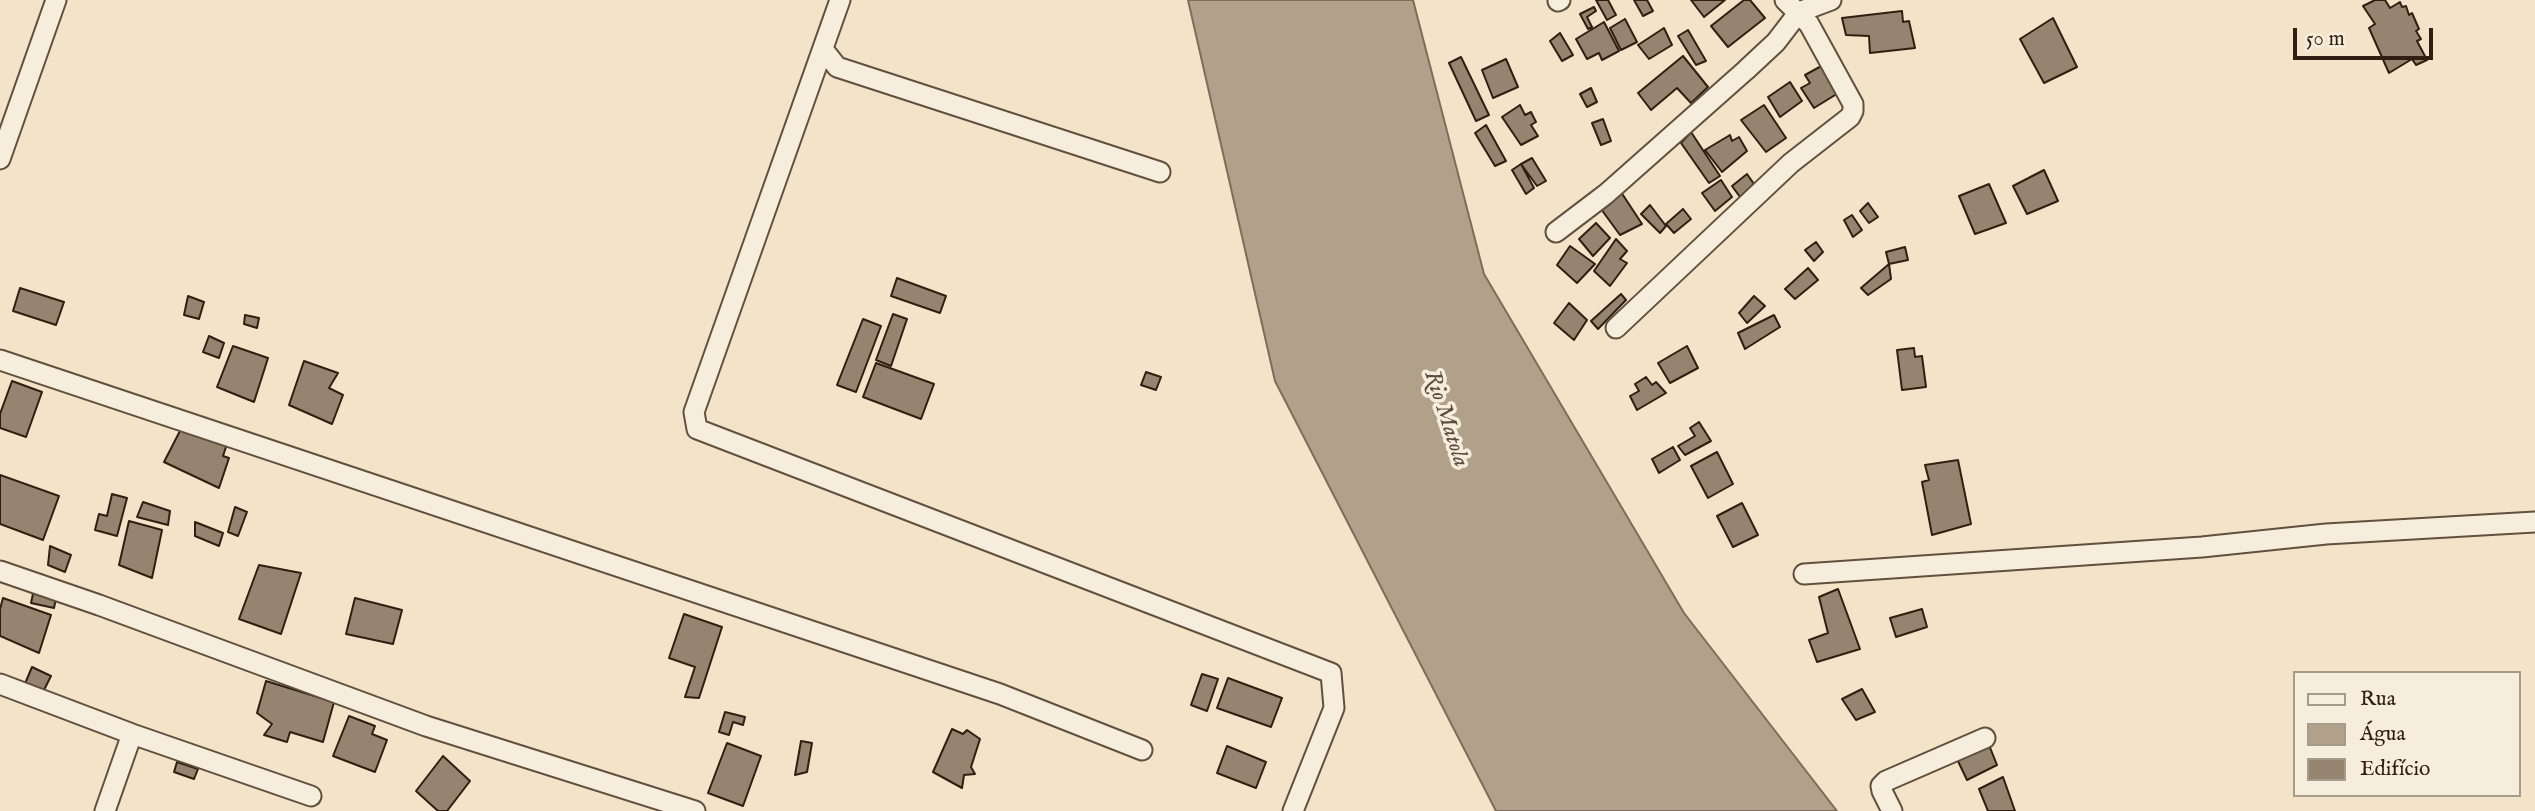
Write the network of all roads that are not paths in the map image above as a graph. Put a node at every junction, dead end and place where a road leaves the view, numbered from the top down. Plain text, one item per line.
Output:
1 (56, 0) edge
2 (839, 0) edge
3 (1831, 0) edge
4 (1792, 6) edge
5 (823, 49) junction
6 (0, 159) edge
7 (1160, 172) dead end
8 (1556, 232) dead end
9 (1616, 328) dead end
10 (0, 360) edge
11 (2535, 522) edge
12 (0, 571) edge
13 (1804, 574) dead end
14 (0, 684) edge
15 (132, 734) junction
16 (1985, 738) dead end
17 (1142, 750) dead end
18 (311, 796) dead end
19 (106, 811) edge
20 (695, 811) edge
21 (1293, 811) edge
22 (1892, 811) edge

1 - 6 street
2 - 5 street
3 - 4 street
4 - 8 street
4 - 9 street
5 - 7 street
5 - 21 street
10 - 17 street
11 - 13 street
12 - 20 street
14 - 15 street
15 - 18 street
15 - 19 street
16 - 22 street

